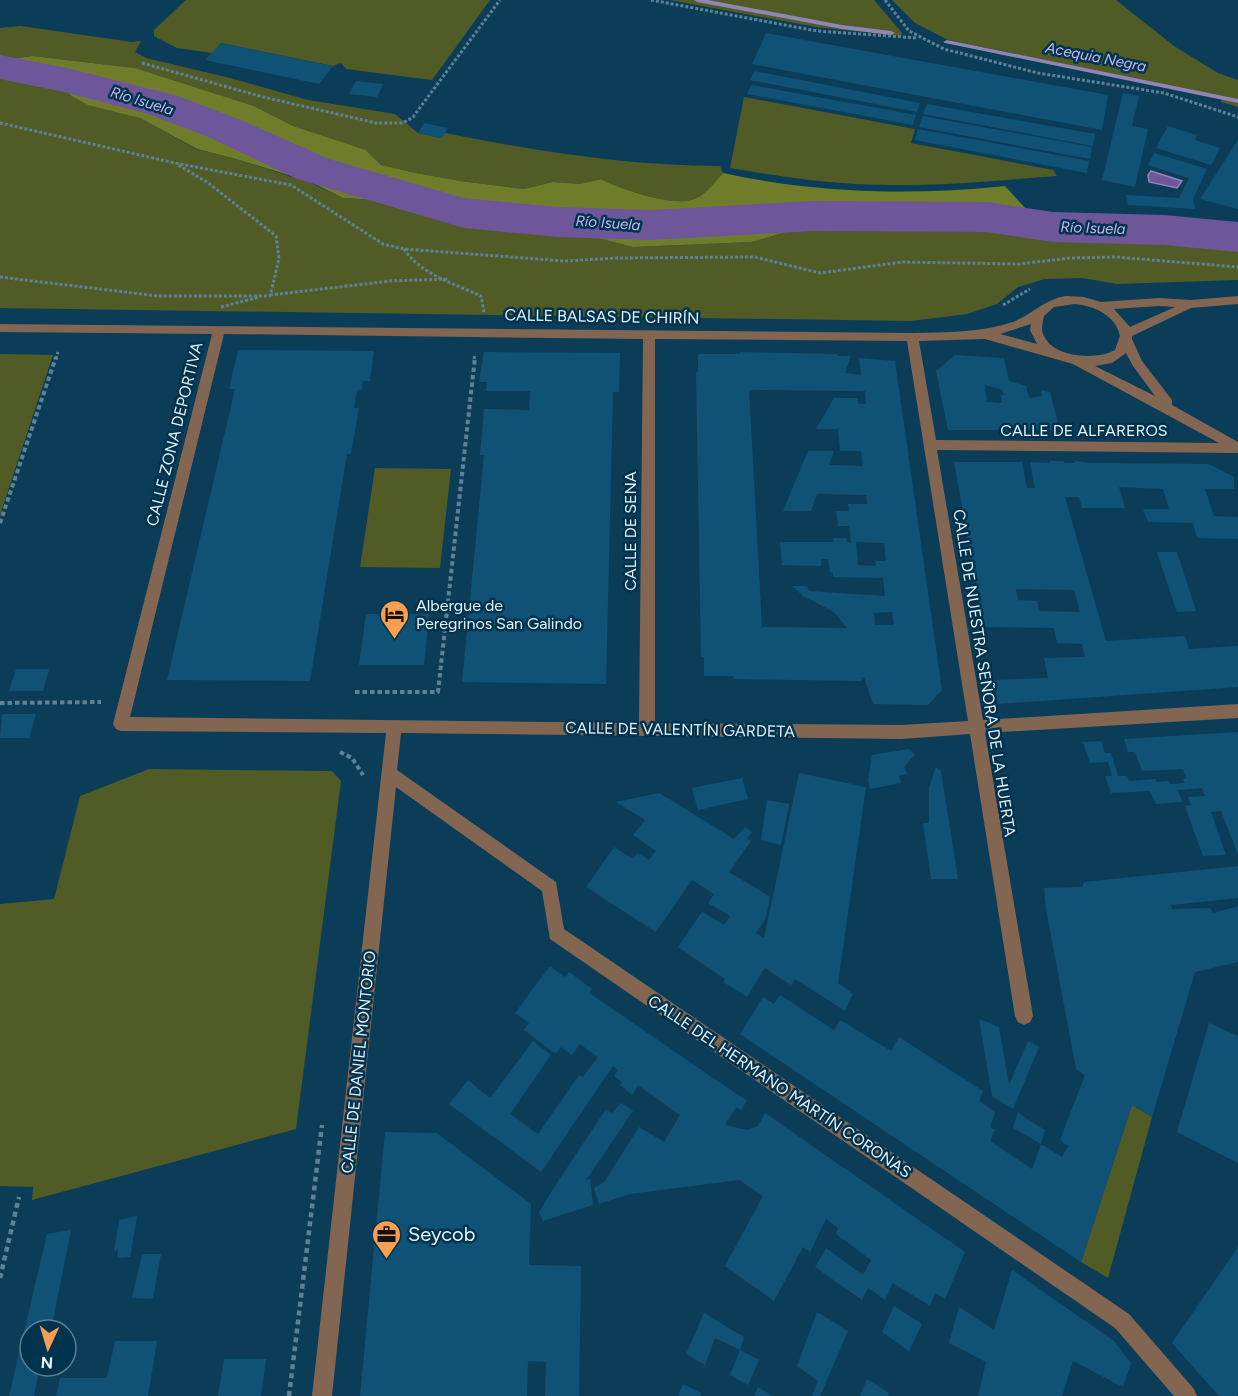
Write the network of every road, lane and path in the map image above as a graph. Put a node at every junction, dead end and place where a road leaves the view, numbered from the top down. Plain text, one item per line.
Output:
1 (500, 0) edge
2 (651, 0) edge
3 (885, 0) edge
4 (919, 38) junction
5 (142, 63) dead end
6 (1238, 117) edge
7 (0, 123) edge
8 (175, 164) junction
9 (404, 249) junction
10 (1238, 267) edge
11 (0, 277) edge
12 (449, 279) junction
13 (270, 296) junction
14 (1238, 300) edge
15 (1191, 304) junction
16 (1101, 306) junction
17 (215, 308) dead end
18 (1038, 315) junction
19 (483, 319) dead end
20 (0, 328) edge
21 (219, 330) junction
22 (477, 331) junction
23 (649, 333) junction
24 (985, 334) junction
25 (1126, 336) junction
26 (912, 337) junction
27 (58, 352) dead end
28 (1057, 353) junction
29 (1071, 359) junction
30 (1172, 410) junction
31 (929, 445) junction
32 (1238, 448) edge
33 (0, 523) edge
34 (355, 692) dead end
35 (103, 702) dead end
36 (0, 703) edge
37 (1238, 711) edge
38 (122, 724) joint
39 (394, 728) junction
40 (647, 728) junction
41 (976, 728) junction
42 (390, 774) junction
43 (1024, 1016) dead end
44 (19, 1197) dead end
45 (0, 1278) edge
46 (322, 1396) edge
47 (1187, 1396) edge

1 - 5 path
2 - 4 path
3 - 4 path
4 - 6 path
7 - 8 path
8 - 9 path
8 - 13 path
9 - 10 path
9 - 12 path
11 - 13 path
12 - 13 path
12 - 19 path
13 - 17 path
14 - 15 street
15 - 16 street
15 - 25 street
16 - 18 street
16 - 25 street
18 - 24 street, CALLE BALSAS DE CHIRÍN
18 - 28 street
20 - 21 street, CALLE ZONA DEPORTIVA
21 - 22 street, CALLE BALSAS DE CHIRÍN
21 - 38 street, CALLE ZONA DEPORTIVA
22 - 23 street, CALLE BALSAS DE CHIRÍN
22 - 34 path
23 - 26 street, CALLE BALSAS DE CHIRÍN
23 - 40 street, CALLE DE SENA
24 - 26 street, CALLE BALSAS DE CHIRÍN
24 - 28 street, CALLE BALSAS DE CHIRÍN
25 - 29 street
25 - 30 street
26 - 31 street, CALLE DE NUESTRA SEÑORA DE LA HUERTA
27 - 33 path
28 - 29 street
29 - 30 street
30 - 32 street
31 - 32 street, CALLE DE ALFAREROS
31 - 41 street, CALLE DE NUESTRA SEÑORA DE LA HUERTA
35 - 36 path
37 - 41 street, CALLE DE VALENTÍN GARDETA
38 - 39 street, CALLE DE VALENTÍN GARDETA
39 - 40 street, CALLE DE VALENTÍN GARDETA
39 - 42 street, CALLE DE DANIEL MONTORIO
40 - 41 street, CALLE DE VALENTÍN GARDETA
41 - 43 street, CALLE DE NUESTRA SEÑORA DE LA HUERTA
42 - 46 street, CALLE DE DANIEL MONTORIO
42 - 47 street, CALLE DEL HERMANO MARTÍN CORONAS
44 - 45 path

